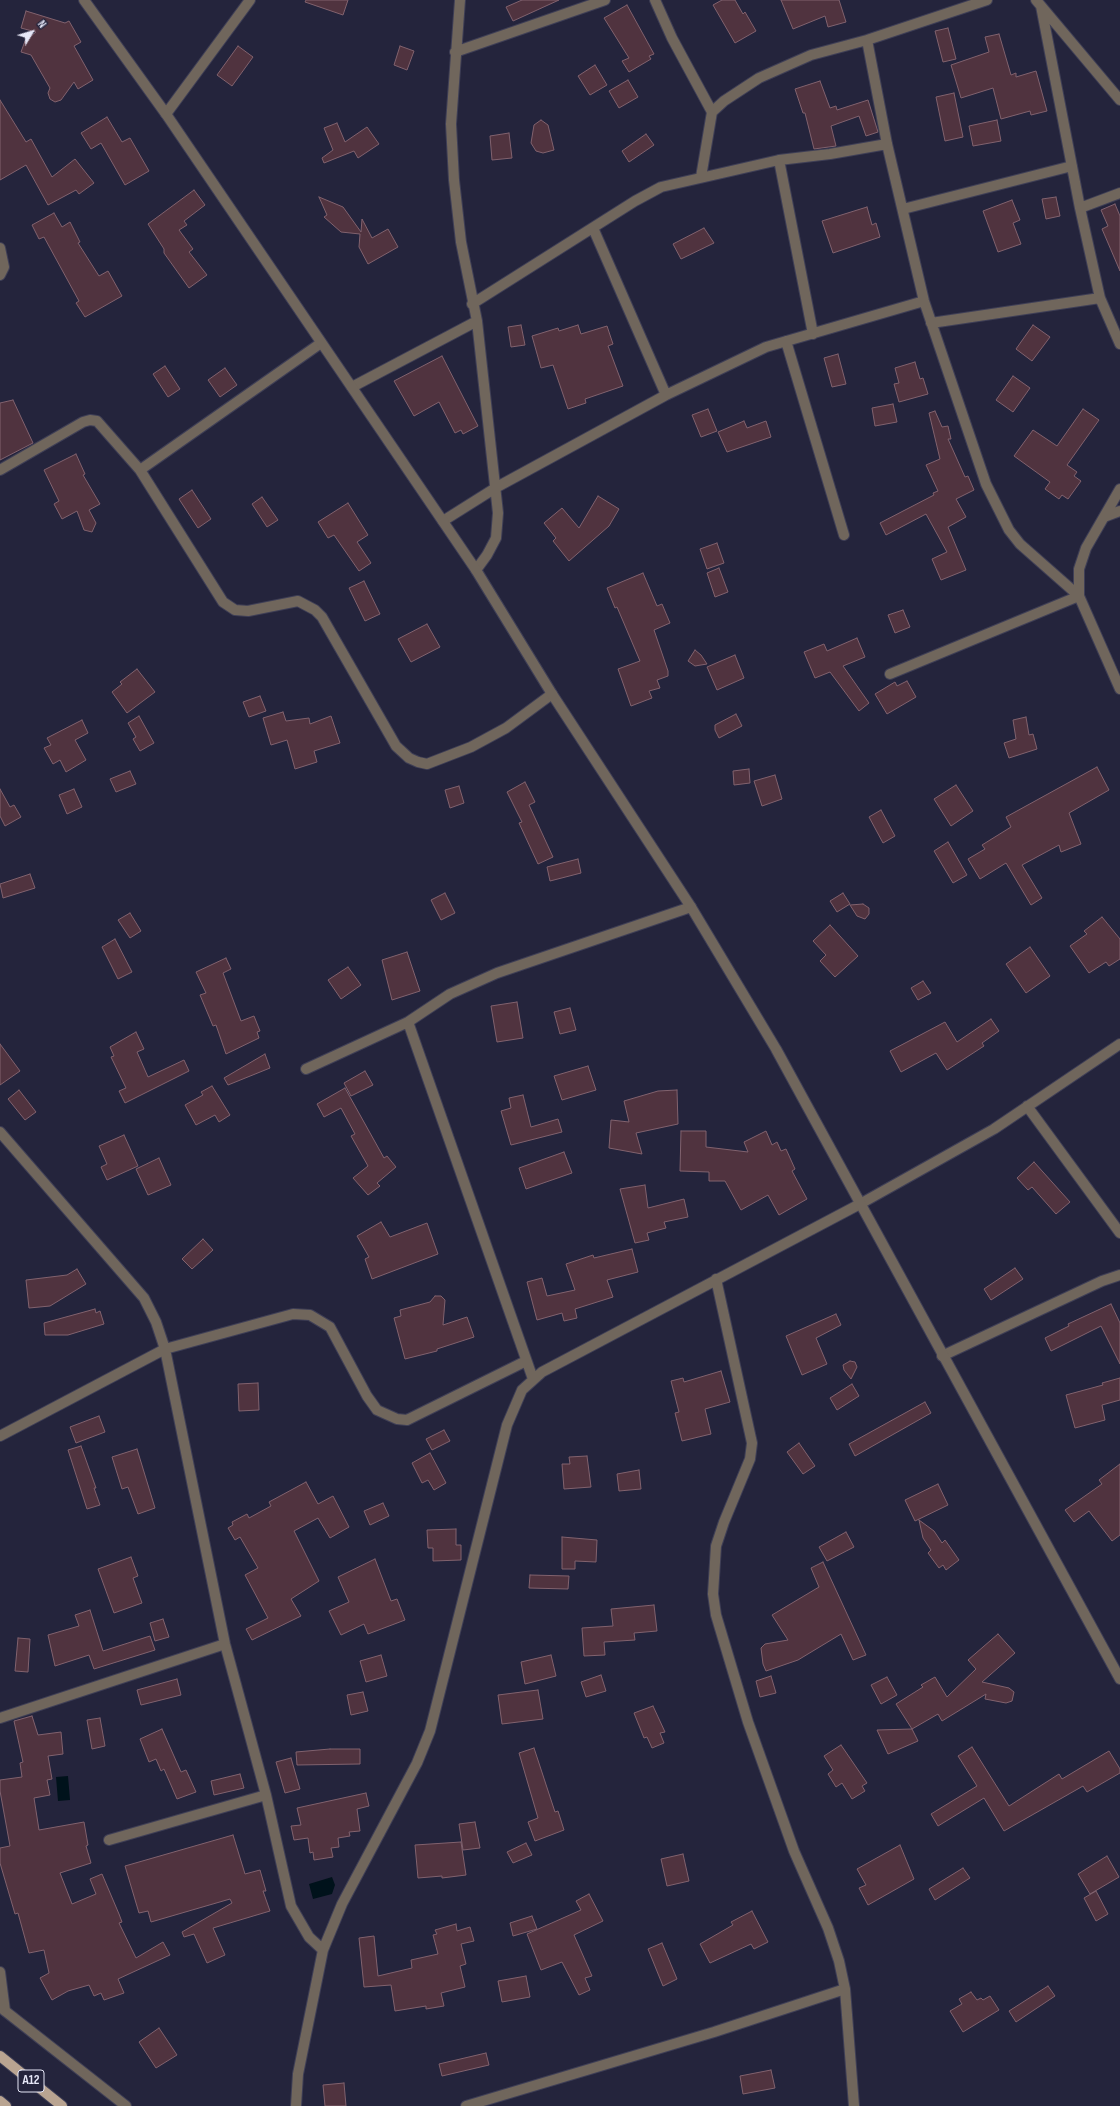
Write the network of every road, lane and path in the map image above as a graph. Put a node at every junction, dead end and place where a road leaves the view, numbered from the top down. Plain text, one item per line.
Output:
1 (84, 0) edge
2 (250, 0) edge
3 (460, 0) edge
4 (605, 0) edge
5 (655, 0) edge
6 (986, 0) edge
7 (1039, 3) edge
8 (867, 40) junction
9 (455, 52) junction
10 (1120, 100) edge
11 (712, 112) junction
12 (166, 114) junction
13 (887, 144) junction
14 (779, 160) junction
15 (1072, 166) junction
16 (701, 177) junction
17 (1120, 193) edge
18 (1080, 208) junction
19 (903, 209) junction
20 (593, 228) junction
21 (0, 248) edge
22 (0, 274) edge
23 (1100, 298) junction
24 (924, 301) junction
25 (472, 304) junction
26 (477, 321) junction
27 (931, 323) junction
28 (813, 334) junction
29 (786, 341) junction
30 (321, 343) junction
31 (1120, 344) edge
32 (352, 387) junction
33 (666, 395) junction
34 (0, 470) edge
35 (140, 470) junction
36 (497, 487) junction
37 (1120, 489) edge
38 (1120, 511) edge
39 (1104, 517) junction
40 (443, 521) junction
41 (844, 534) dead end
42 (476, 570) junction
43 (1079, 596) junction
44 (890, 674) dead end
45 (1120, 689) edge
46 (552, 694) junction
47 (691, 906) junction
48 (408, 1022) junction
49 (1120, 1044) edge
50 (306, 1070) dead end
51 (1027, 1106) junction
52 (0, 1132) edge
53 (860, 1204) junction
54 (1120, 1233) edge
55 (1120, 1275) edge
56 (716, 1279) junction
57 (165, 1349) junction
58 (942, 1356) junction
59 (526, 1361) junction
60 (533, 1379) junction
61 (0, 1436) edge
62 (225, 1644) junction
63 (1120, 1679) edge
64 (0, 1718) edge
65 (266, 1795) junction
66 (109, 1840) dead end
67 (323, 1950) junction
68 (0, 1972) edge
69 (845, 1989) junction
70 (3, 2009) edge
71 (0, 2056) edge
72 (0, 2101) edge
73 (6, 2106) edge
74 (62, 2106) edge
75 (126, 2106) edge
76 (296, 2106) edge
77 (466, 2106) edge
78 (854, 2106) edge

1 - 12 street
2 - 12 street
3 - 9 street
4 - 9 street
5 - 11 street
6 - 8 street
7 - 10 street
7 - 15 street
8 - 11 street
8 - 13 street
9 - 25 street
11 - 16 street
12 - 30 street
13 - 14 street
13 - 19 street
14 - 16 street
14 - 28 street
15 - 18 street
15 - 19 street
16 - 20 street
17 - 18 street
18 - 23 street
19 - 24 street
20 - 25 street
20 - 33 street
21 - 22 street
23 - 27 street
23 - 31 street
24 - 27 street
24 - 28 street
25 - 26 street
26 - 32 street
26 - 36 street
27 - 43 street
28 - 29 street
29 - 33 street
29 - 41 street
30 - 32 street
30 - 35 street
32 - 40 street
33 - 36 street
34 - 35 street
35 - 46 street
36 - 40 street
36 - 42 street
37 - 39 street
38 - 39 street
39 - 43 street
40 - 42 street
42 - 46 street
43 - 44 street
43 - 45 street
46 - 47 street
47 - 48 street
47 - 53 street
48 - 50 street
48 - 59 street
49 - 51 street
51 - 53 street
51 - 54 street
52 - 57 street
53 - 56 street
53 - 58 street
55 - 58 street
56 - 60 street
56 - 69 street
57 - 59 street
57 - 61 street
57 - 62 street
58 - 63 street
59 - 60 street
60 - 67 street
62 - 64 street
62 - 65 street
65 - 66 street
65 - 67 street
67 - 76 street
68 - 70 street
69 - 77 street
69 - 78 street
70 - 75 street
71 - 74 main road, A12
72 - 73 main road, A12

